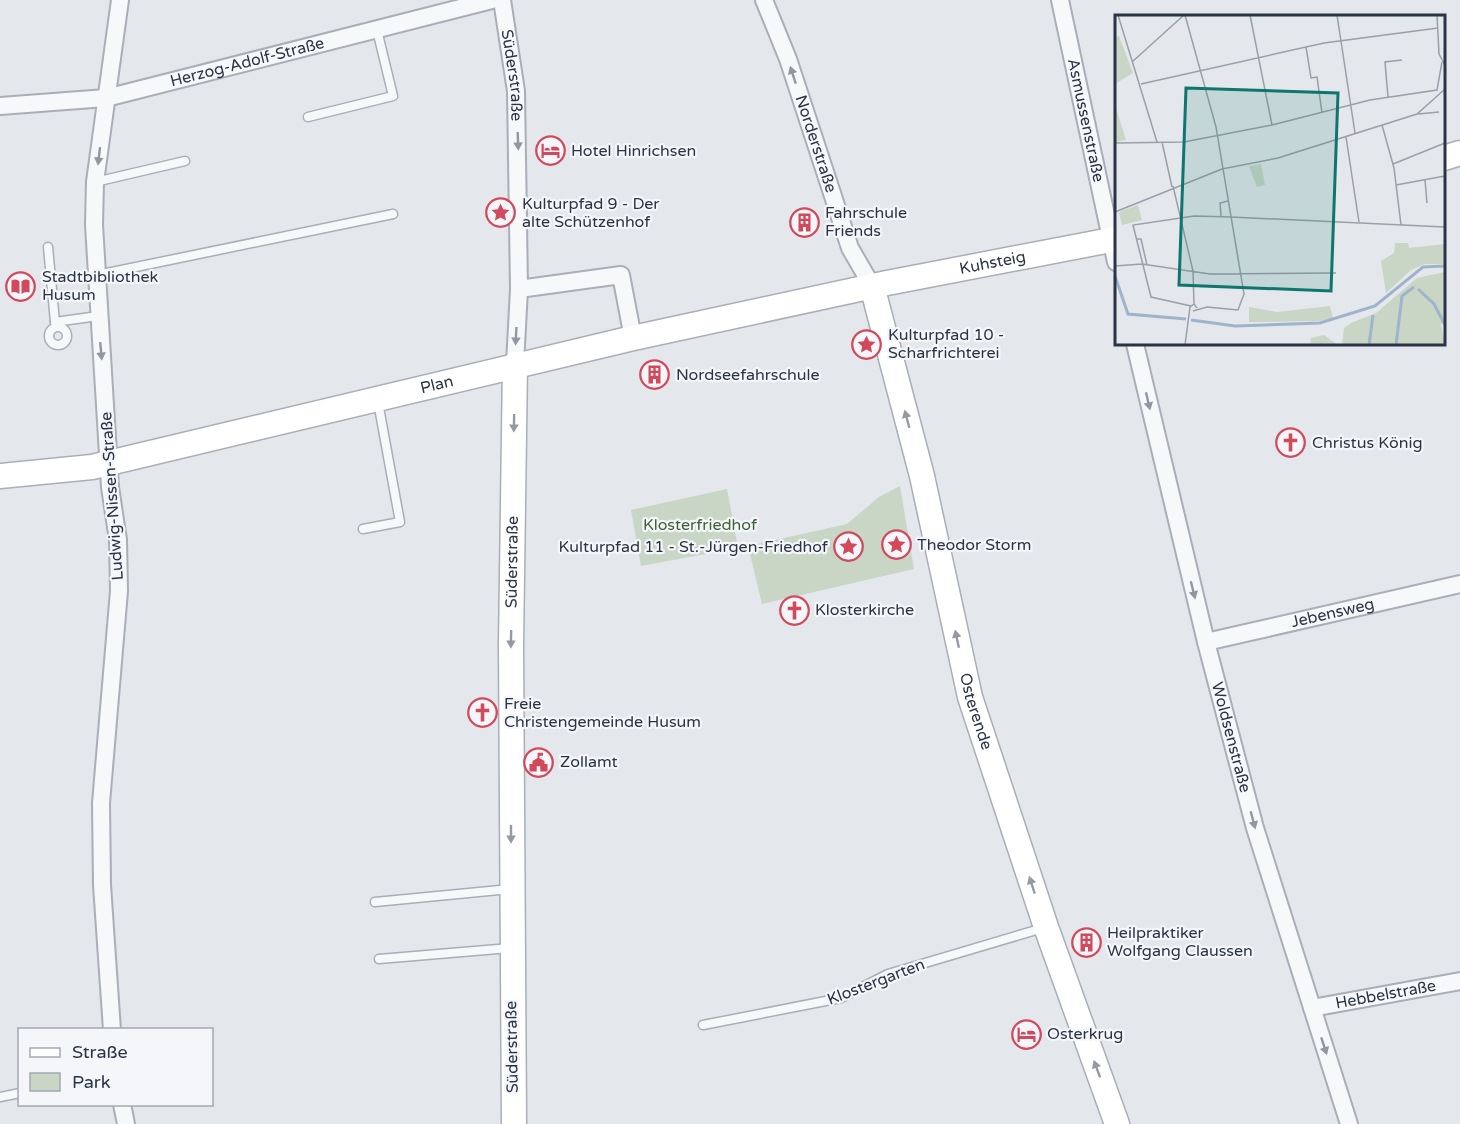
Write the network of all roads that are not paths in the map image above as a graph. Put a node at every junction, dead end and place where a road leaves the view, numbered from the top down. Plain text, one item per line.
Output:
1 (120, 0) edge
2 (492, 0) edge
3 (502, 0) edge
4 (764, 0) edge
5 (1060, 0) edge
6 (377, 30) junction
7 (106, 98) junction
8 (0, 106) edge
9 (308, 117) dead end
10 (1460, 153) edge
11 (1445, 158) edge
12 (185, 161) dead end
13 (95, 182) junction
14 (393, 214) dead end
15 (48, 247) dead end
16 (1115, 247) edge
17 (97, 275) junction
18 (872, 286) junction
19 (519, 289) junction
20 (98, 316) junction
21 (633, 338) junction
22 (1135, 345) edge
23 (515, 364) junction
24 (377, 399) junction
25 (110, 461) junction
26 (0, 476) edge
27 (363, 529) dead end
28 (1460, 584) edge
29 (1206, 642) junction
30 (511, 889) junction
31 (375, 902) dead end
32 (1046, 927) junction
33 (511, 948) junction
34 (379, 959) dead end
35 (1460, 981) edge
36 (1312, 1008) junction
37 (703, 1025) dead end
38 (112, 1028) edge
39 (18, 1093) edge
40 (0, 1097) edge
41 (122, 1106) edge
42 (126, 1124) edge
43 (514, 1124) edge
44 (1117, 1124) edge
45 (1349, 1124) edge

1 - 7 street, Ludwig-Nissen-Straße
2 - 6 street, Herzog-Adolf-Straße
3 -> 19 street, Süderstraße
18 -> 4 street, Norderstraße
5 - 16 street, Asmussenstraße
6 - 7 street, Herzog-Adolf-Straße
6 - 9 lane
7 - 8 street, Herzog-Adolf-Straße
7 -> 13 street, Ludwig-Nissen-Straße
10 - 11 main road
12 - 13 lane
13 - 17 street, Ludwig-Nissen-Straße
14 - 17 lane
15 - 20 lane
16 - 18 main road, Kuhsteig
17 - 20 street, Ludwig-Nissen-Straße
18 - 21 main road, Plan
32 -> 18 main road, Osterende
19 - 21 street
19 -> 23 street, Süderstraße
20 -> 25 street, Ludwig-Nissen-Straße
21 - 23 main road, Plan
22 -> 29 street, Woldsenstraße
23 - 24 main road, Plan
23 -> 30 main road, Süderstraße
24 - 25 main road, Plan
24 - 27 lane
25 - 26 main road, Plan
25 - 38 street, Ludwig-Nissen-Straße
28 - 29 street, Jebensweg
29 -> 36 street, Woldsenstraße
30 - 31 lane
30 - 33 main road, Süderstraße
32 - 37 lane, Klostergarten
44 -> 32 main road, Osterende
33 - 34 lane
33 - 43 main road, Süderstraße
35 - 36 street, Hebbelstraße
36 -> 45 street, Woldsenstraße
39 - 40 lane
41 - 42 street

